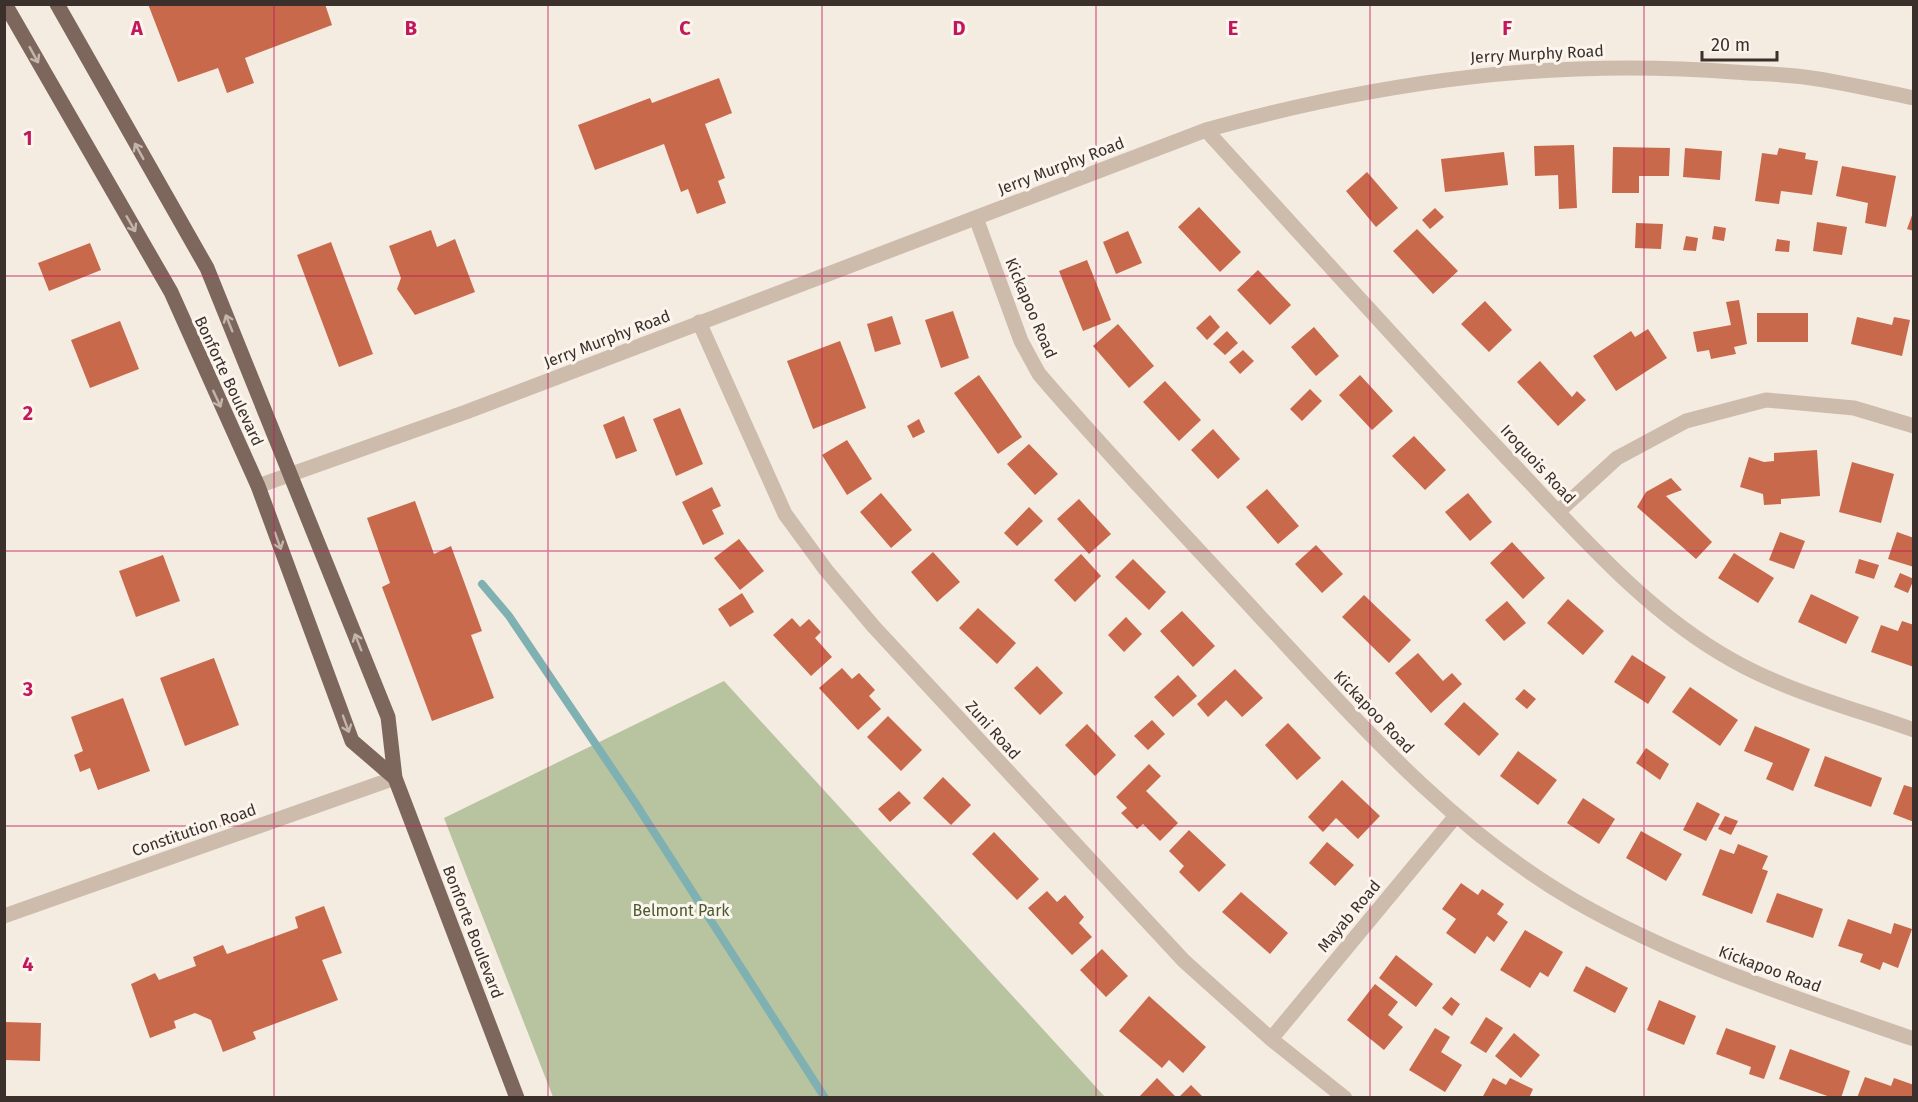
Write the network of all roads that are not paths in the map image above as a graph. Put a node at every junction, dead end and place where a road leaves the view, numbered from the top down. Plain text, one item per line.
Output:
1 (5, 4) edge
2 (57, 4) edge
3 (1914, 98) edge
4 (1206, 130) junction
5 (976, 218) junction
6 (699, 322) junction
7 (1914, 426) edge
8 (290, 475) junction
9 (258, 486) junction
10 (1558, 512) junction
11 (1914, 730) edge
12 (395, 778) junction
13 (1455, 817) junction
14 (4, 916) edge
15 (1271, 1039) junction
16 (1914, 1039) edge
17 (517, 1098) edge
18 (1345, 1098) edge

1 -> 9 main road, Bonforte Boulevard
8 -> 2 main road, Bonforte Boulevard
3 - 4 street, Jerry Murphy Road
4 - 5 street, Jerry Murphy Road
4 - 10 street, Iroquois Road
5 - 6 street, Jerry Murphy Road
5 - 13 street, Kickapoo Road
6 - 8 street, Jerry Murphy Road
6 - 15 street, Zuni Road
7 - 10 street
8 - 9 street, Jerry Murphy Road
12 -> 8 main road, Bonforte Boulevard
9 -> 12 main road, Bonforte Boulevard
10 - 11 street, Iroquois Road
12 - 14 street, Constitution Road
12 - 17 main road, Bonforte Boulevard
13 - 15 street, Mayab Road
13 - 16 street, Kickapoo Road
15 - 18 street, Zuni Road

